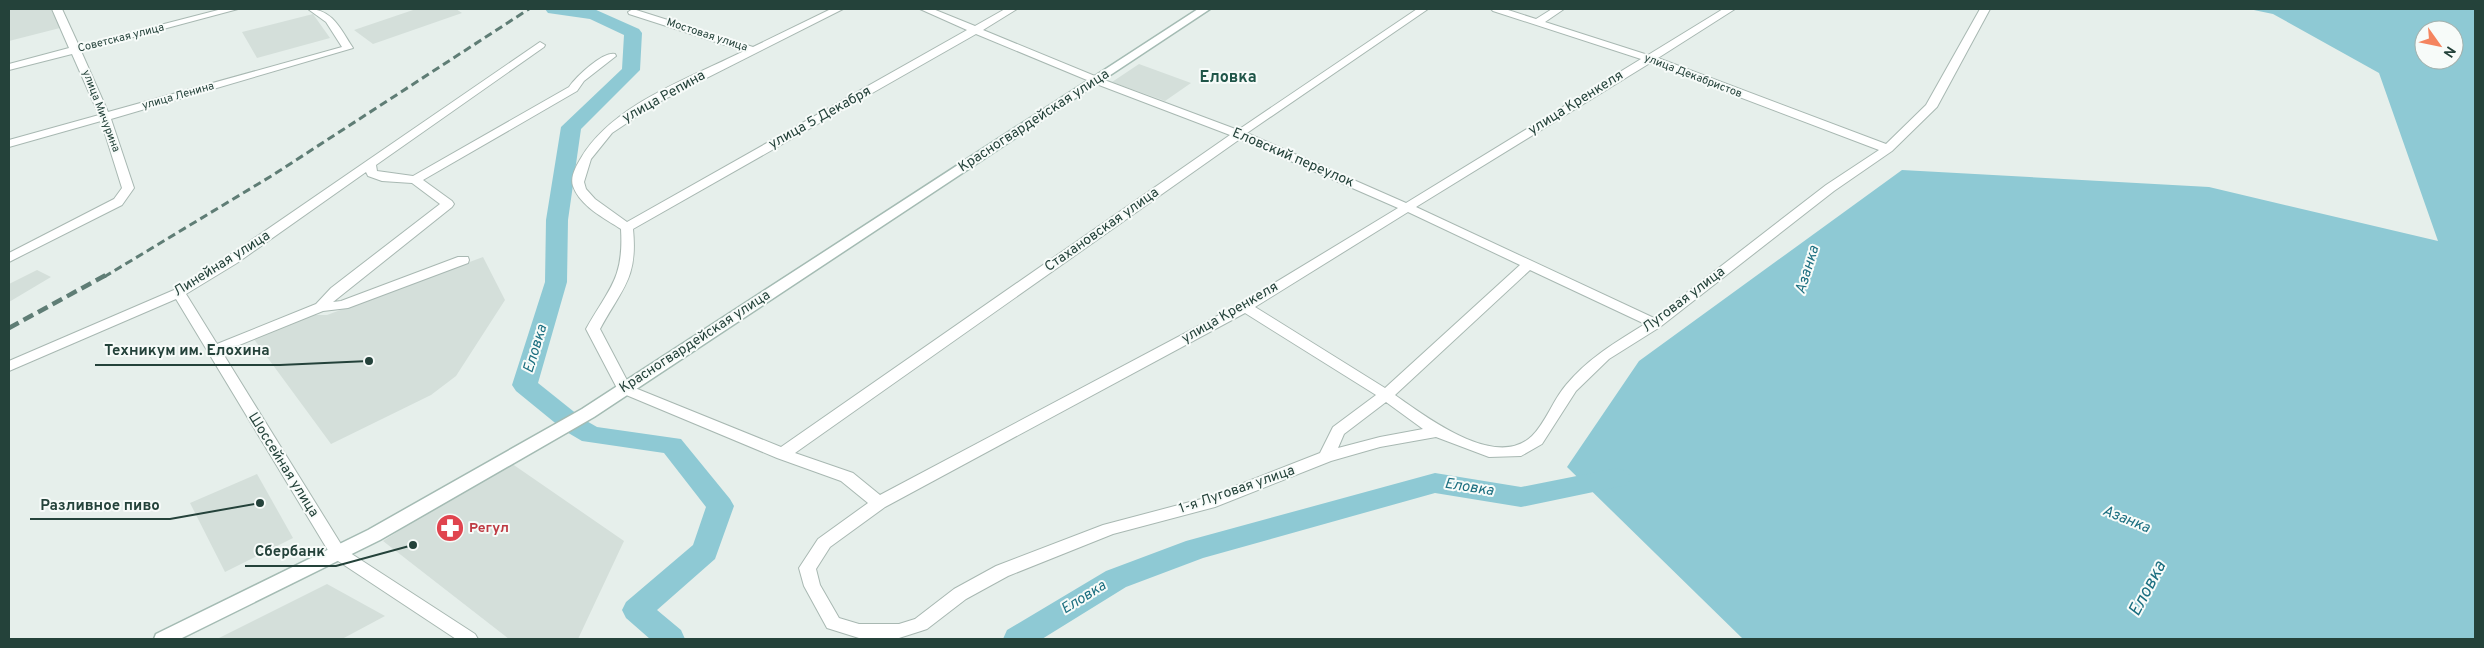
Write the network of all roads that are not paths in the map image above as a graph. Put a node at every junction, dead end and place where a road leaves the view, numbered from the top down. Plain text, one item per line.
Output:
1 (57, 9) edge
2 (233, 9) edge
3 (313, 9) edge
4 (838, 9) edge
5 (925, 9) edge
6 (1012, 9) edge
7 (1205, 9) edge
8 (1423, 9) edge
9 (1496, 9) edge
10 (1559, 9) edge
11 (1730, 9) edge
12 (1985, 9) edge
13 (633, 12) dead end
14 (1539, 21) junction
15 (976, 29) junction
16 (540, 45) dead end
17 (76, 49) junction
18 (753, 50) junction
19 (611, 56) dead end
20 (1648, 58) junction
21 (9, 67) edge
22 (1096, 80) junction
23 (105, 117) junction
24 (1239, 134) junction
25 (9, 144) edge
26 (1888, 149) junction
27 (370, 166) junction
28 (414, 180) junction
29 (1406, 207) junction
30 (627, 227) junction
31 (9, 258) edge
32 (463, 260) dead end
33 (1529, 264) junction
34 (179, 293) junction
35 (321, 307) junction
36 (1245, 307) junction
37 (1655, 324) junction
38 (213, 351) junction
39 (9, 366) edge
40 (624, 389) junction
41 (1386, 395) junction
42 (1437, 432) junction
43 (782, 454) junction
44 (1326, 458) junction
45 (879, 503) junction
46 (338, 553) junction
47 (859, 632) joint
48 (163, 639) edge
49 (469, 639) edge

1 - 17 street, улица Мичурина
2 - 17 street, Советская улица
3 - 23 street, улица Ленина
4 - 18 street, улица Репина
5 - 15 street, Еловский переулок
6 - 15 street, улица 5 Декабря
7 - 22 main road, Красногвардейская улица
8 - 24 street, Стахановская улица
9 - 14 street, улица Декабристов
10 - 14 street
11 - 20 street, улица Кренкеля
12 - 26 street, Луговая улица
13 - 18 street, Мостовая улица
14 - 20 street, улица Декабристов
15 - 22 street, Еловский переулок
15 - 30 street, улица 5 Декабря
16 - 27 street, Линейная улица
17 - 21 street, Советская улица
17 - 23 street, улица Мичурина
18 - 30 street, улица Репина
19 - 28 street
20 - 26 street, улица Декабристов
20 - 29 street, улица Кренкеля
22 - 24 street, Еловский переулок
22 - 40 main road, Красногвардейская улица
23 - 25 street, улица Ленина
23 - 31 street, улица Мичурина
24 - 29 street, Еловский переулок
24 - 43 street, Стахановская улица
26 - 37 street, Луговая улица
27 - 28 street
27 - 34 street, Линейная улица
28 - 35 street
29 - 33 street, Еловский переулок
29 - 36 street, улица Кренкеля
30 - 40 street
32 - 35 street
33 - 37 street, Еловский переулок
33 - 41 street
34 - 38 street, Шоссейная улица
34 - 39 street, Линейная улица
35 - 38 street
36 - 41 street, Луговая улица
36 - 45 street, улица Кренкеля
37 - 42 street, Луговая улица
38 - 46 street, Шоссейная улица
40 - 43 street
40 - 46 main road, Красногвардейская улица
41 - 42 street, Луговая улица
41 - 44 street
42 - 44 street
43 - 45 street
44 - 47 street, 1-я Луговая улица
45 - 47 street, улица Кренкеля
46 - 48 main road, Красногвардейская улица
46 - 49 street, Шоссейная улица

